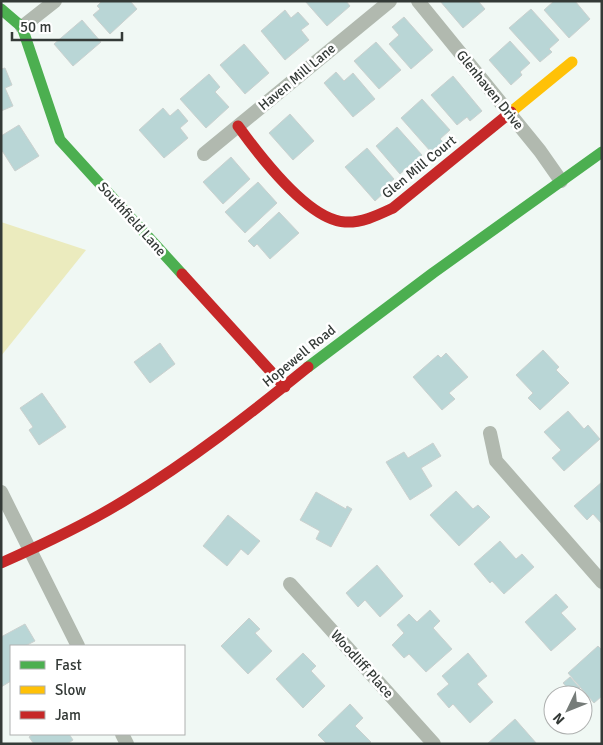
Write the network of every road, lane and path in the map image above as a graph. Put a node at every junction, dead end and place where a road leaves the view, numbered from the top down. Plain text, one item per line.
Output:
1 (55, 1) edge
2 (390, 1) edge
3 (418, 1) edge
4 (1, 9) edge
5 (22, 28) junction
6 (572, 62) dead end
7 (509, 114) junction
8 (238, 126) junction
9 (602, 152) edge
10 (204, 154) dead end
11 (561, 181) junction
12 (285, 386) junction
13 (490, 433) dead end
14 (1, 492) edge
15 (30, 551) junction
16 (1, 563) edge
17 (602, 582) edge
18 (290, 584) dead end
19 (77, 645) edge
20 (434, 744) edge

1 - 5 street
2 - 8 street, Haven Mill Lane
3 - 7 street, Glenhaven Drive
4 - 5 street, Southfield Lane
5 - 12 street, Southfield Lane
6 - 7 street, Glen Mill Court
7 - 8 street, Glen Mill Court
7 - 11 street, Glenhaven Drive
8 - 10 street, Haven Mill Lane
9 - 11 street, Hopewell Road
11 - 12 street, Hopewell Road
12 - 15 street, Hopewell Road
13 - 17 street
14 - 15 street
15 - 16 street, Hopewell Road
15 - 19 street
18 - 20 street, Woodliff Place

